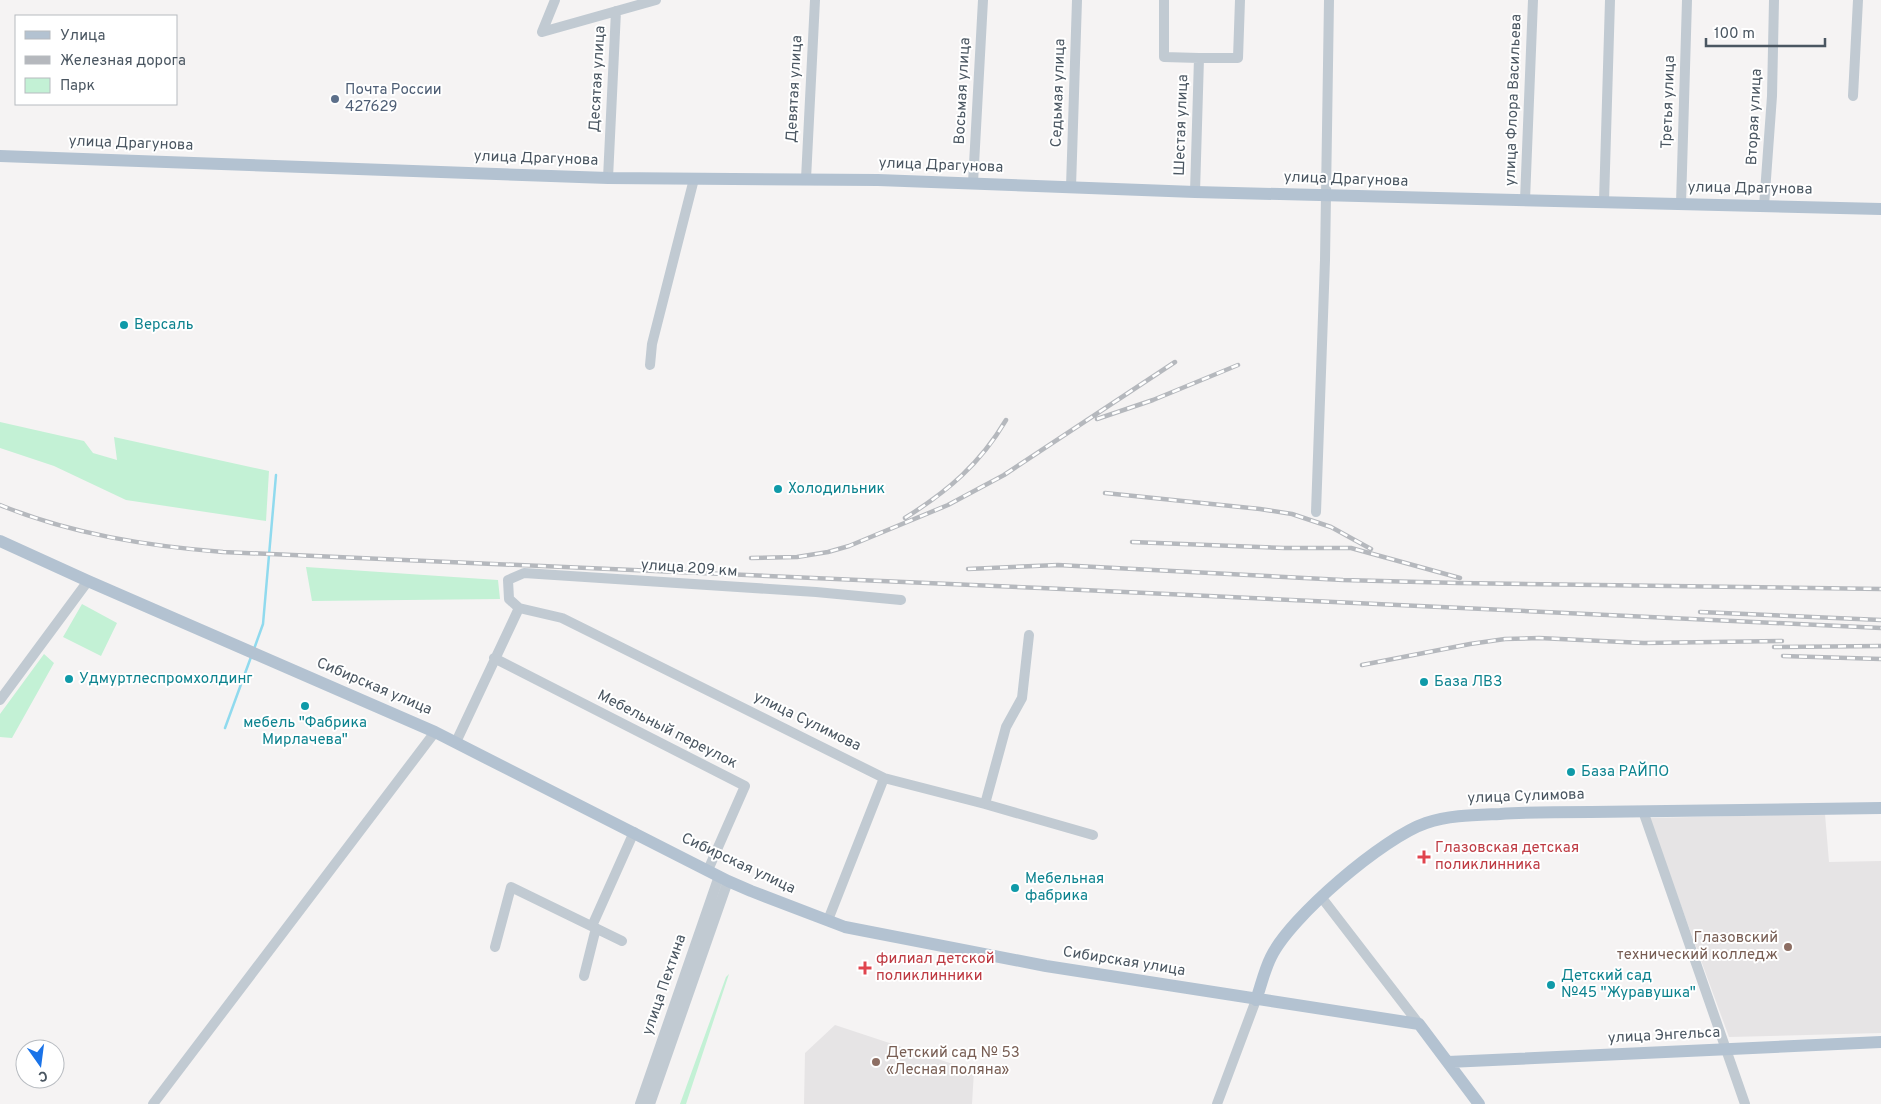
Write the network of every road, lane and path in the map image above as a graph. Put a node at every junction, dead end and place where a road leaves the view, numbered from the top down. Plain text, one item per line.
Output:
1 (555, 0) edge
2 (656, 0) edge
3 (815, 0) edge
4 (983, 0) edge
5 (1077, 0) edge
6 (1164, 0) edge
7 (1240, 0) edge
8 (1330, 0) edge
9 (1533, 0) edge
10 (1610, 0) edge
11 (1687, 0) edge
12 (1774, 0) edge
13 (1858, 0) edge
14 (616, 11) junction
15 (1199, 58) junction
16 (1853, 96) dead end
17 (0, 156) edge
18 (608, 178) junction
19 (694, 179) junction
20 (806, 179) junction
21 (973, 183) junction
22 (1071, 187) junction
23 (1195, 192) junction
24 (1326, 195) junction
25 (1525, 200) junction
26 (1604, 202) junction
27 (1681, 204) junction
28 (1764, 206) junction
29 (1881, 209) edge
30 (650, 365) dead end
31 (1316, 512) dead end
32 (0, 541) edge
33 (88, 581) junction
34 (901, 600) dead end
35 (519, 608) junction
36 (1029, 635) dead end
37 (494, 658) junction
38 (0, 700) edge
39 (436, 732) junction
40 (456, 742) junction
41 (884, 778) junction
42 (985, 804) junction
43 (1881, 808) edge
44 (1643, 811) junction
45 (634, 832) junction
46 (1094, 835) dead end
47 (718, 875) junction
48 (1322, 898) junction
49 (828, 920) junction
50 (594, 927) junction
51 (622, 941) dead end
52 (495, 947) dead end
53 (584, 976) dead end
54 (1256, 1000) junction
55 (1419, 1024) junction
56 (1881, 1042) edge
57 (1726, 1049) junction
58 (1448, 1062) junction
59 (153, 1104) edge
60 (640, 1104) edge
61 (650, 1104) edge
62 (1217, 1104) edge
63 (1479, 1104) edge
64 (1745, 1104) edge

1 - 14 street
2 - 14 street
3 - 20 street, Девятая улица
4 - 21 street, Восьмая улица
5 - 22 street, Седьмая улица
6 - 15 street, Шестая улица
7 - 15 street, Шестая улица
8 - 24 street
9 - 25 street, улица Флора Васильева
10 - 26 street
11 - 27 street, Третья улица
12 - 28 street, Вторая улица
13 - 16 street
14 - 18 street, Десятая улица
15 - 23 street, Шестая улица
17 - 18 main road, улица Драгунова
18 - 19 main road, улица Драгунова
19 - 20 main road, улица Драгунова
19 - 30 street
20 - 21 main road, улица Драгунова
21 - 22 main road, улица Драгунова
22 - 23 main road, улица Драгунова
23 - 24 main road, улица Драгунова
24 - 25 main road, улица Драгунова
24 - 31 street
25 - 26 main road, улица Драгунова
26 - 27 main road, улица Драгунова
27 - 28 main road, улица Драгунова
28 - 29 main road, улица Драгунова
32 - 33 main road, Сибирская улица
33 - 38 street
33 - 39 main road, Сибирская улица
34 - 35 street, улица 209 км
35 - 37 street
35 - 41 street, улица Сулимова
36 - 42 street
37 - 40 street
37 - 47 street, Мебельный переулок
39 - 40 main road, Сибирская улица
39 - 59 street
40 - 45 main road, Сибирская улица
41 - 42 street, улица Сулимова
41 - 49 street
42 - 46 street, улица Сулимова
43 - 44 main road, улица Сулимова
44 - 48 main road, улица Сулимова
44 - 57 street
45 - 47 main road, Сибирская улица
45 - 50 street
47 - 49 main road, Сибирская улица
47 - 60 street, улица Пехтина
47 - 61 street, улица Пехтина
48 - 54 main road, улица Сулимова
48 - 55 street
49 - 54 main road, Сибирская улица
50 - 51 street
50 - 52 street
50 - 53 street
54 - 55 main road, Сибирская улица
54 - 62 street
55 - 58 main road
56 - 57 main road, улица Энгельса
57 - 58 main road, улица Энгельса
57 - 64 street
58 - 63 main road

